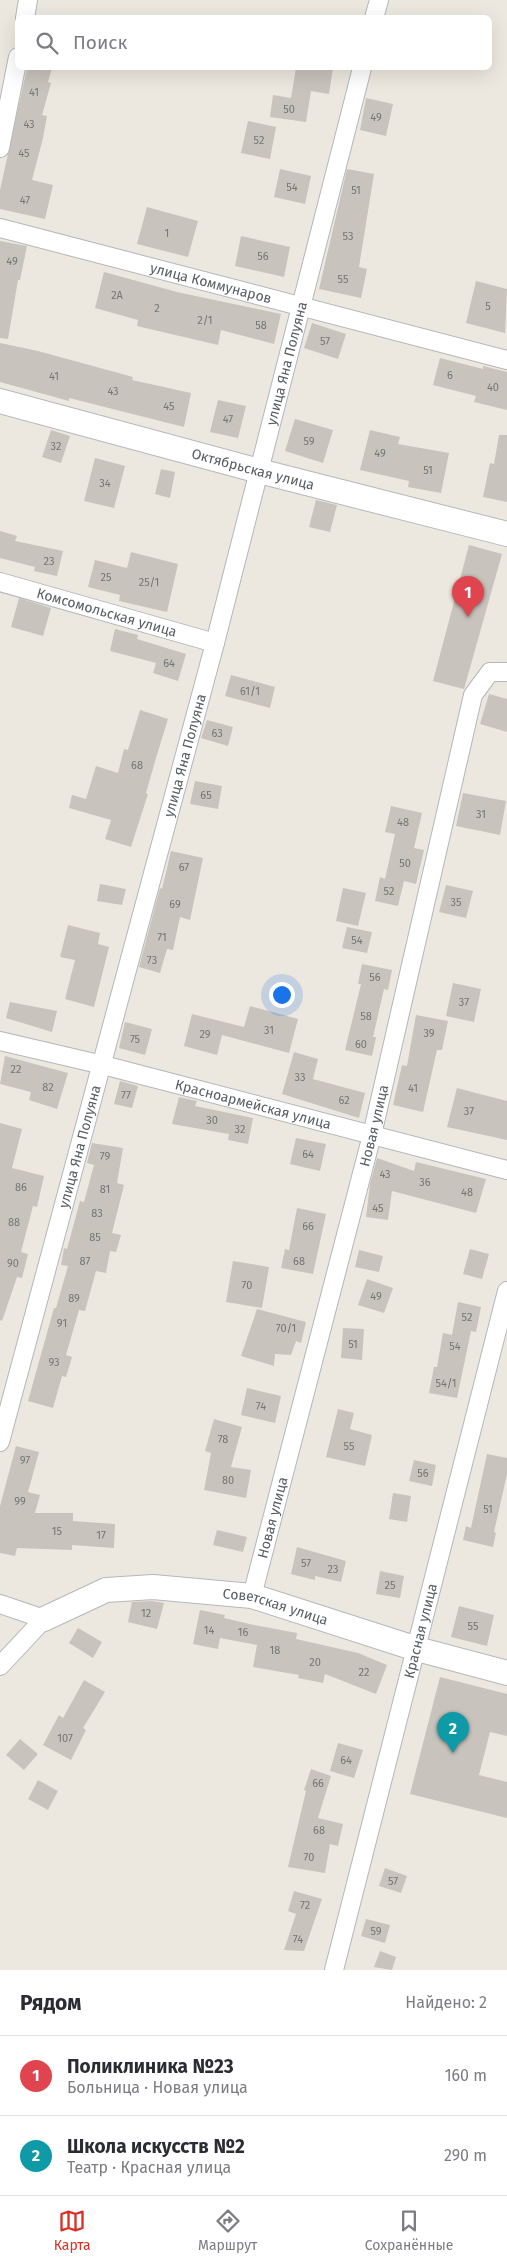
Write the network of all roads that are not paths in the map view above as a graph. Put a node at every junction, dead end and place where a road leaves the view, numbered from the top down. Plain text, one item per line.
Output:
1 (28, 0) edge
2 (379, 0) edge
3 (26, 15) edge
4 (375, 15) edge
5 (15, 70) edge
6 (361, 70) edge
7 (0, 148) edge
8 (0, 228) edge
9 (300, 307) junction
10 (507, 360) edge
11 (0, 401) edge
12 (259, 471) junction
13 (507, 534) edge
14 (0, 582) edge
15 (215, 643) junction
16 (507, 672) edge
17 (0, 1041) edge
18 (103, 1065) junction
19 (372, 1135) junction
20 (507, 1170) edge
21 (507, 1291) edge
22 (0, 1442) edge
23 (252, 1596) junction
24 (0, 1604) edge
25 (44, 1619) junction
26 (417, 1649) junction
27 (0, 1666) edge
28 (507, 1673) edge
29 (334, 1970) edge

1 - 3 street
2 - 4 street
5 - 7 street
6 - 9 street, улица Яна Полуяна
8 - 9 street, улица Коммунаров
9 - 10 street, улица Коммунаров
9 - 12 street, улица Яна Полуяна
11 - 12 street, Октябрьская улица
12 - 13 street, Октябрьская улица
12 - 15 street, улица Яна Полуяна
14 - 15 street, Комсомольская улица
15 - 18 street, улица Яна Полуяна
16 - 19 street, Новая улица
17 - 18 street, Красноармейская улица
18 - 19 street, Красноармейская улица
18 - 22 street, улица Яна Полуяна
19 - 20 street, Красноармейская улица
19 - 23 street, Новая улица
21 - 26 street, Красная улица
23 - 25 street, Советская улица
23 - 26 street, Советская улица
24 - 25 street
25 - 27 street
26 - 28 street, Советская улица
26 - 29 street, Красная улица

